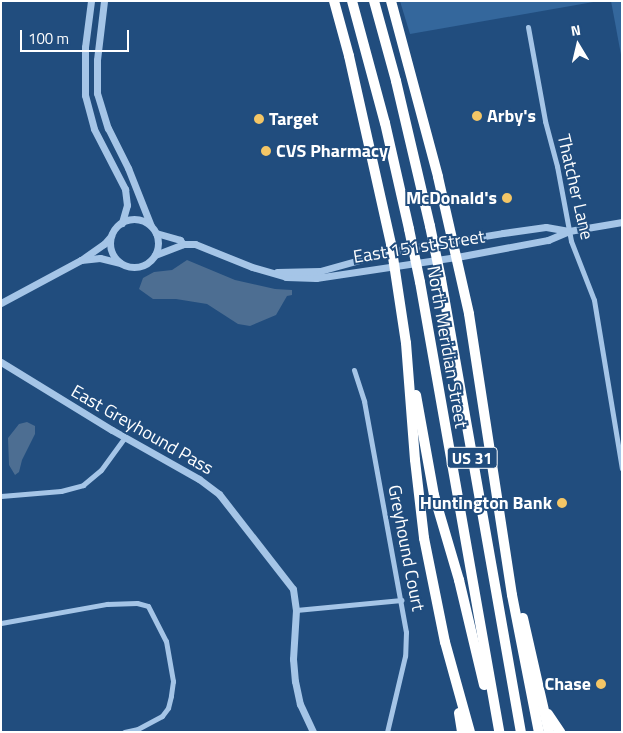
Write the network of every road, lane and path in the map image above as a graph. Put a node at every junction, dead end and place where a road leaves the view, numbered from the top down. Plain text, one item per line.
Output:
1 (91, 1) edge
2 (104, 1) edge
3 (334, 1) edge
4 (352, 1) edge
5 (374, 1) edge
6 (391, 1) edge
7 (528, 28) dead end
8 (622, 222) edge
9 (122, 223) junction
10 (154, 230) junction
11 (569, 231) junction
12 (112, 234) junction
13 (454, 241) junction
14 (183, 244) junction
15 (392, 251) junction
16 (155, 255) junction
17 (457, 257) junction
18 (81, 260) junction
19 (120, 263) junction
20 (395, 266) junction
21 (272, 272) junction
22 (1, 303) edge
23 (406, 343) junction
24 (1, 362) edge
25 (354, 370) dead end
26 (124, 438) junction
27 (622, 468) edge
28 (1, 496) edge
29 (506, 540) junction
30 (402, 600) junction
31 (296, 610) junction
32 (1, 623) edge
33 (452, 668) junction
34 (542, 703) junction
35 (124, 732) edge
36 (313, 732) edge
37 (387, 732) edge
38 (462, 732) edge
39 (470, 732) edge
40 (498, 732) edge
41 (521, 732) edge
42 (538, 732) edge
43 (549, 732) edge
44 (560, 732) edge

1 - 9 street
2 - 10 street
3 - 15 highway
4 - 40 highway, North Meridian Street / US 31, bridge
5 - 41 highway, North Meridian Street / US 31, bridge
6 - 13 highway
7 - 11 street, Thatcher Lane
8 - 11 street, East 151st Street
9 - 10 street
9 - 12 street
10 - 14 street, East 151st Street
10 - 16 street
11 - 13 street, East 151st Street
11 - 17 street, East 151st Street
11 - 27 street, Thatcher Lane
12 - 18 street
12 - 19 street
13 - 15 street, East 151st Street
13 - 17 highway
14 - 16 street
14 - 21 street, East 151st Street
15 - 20 highway
15 - 21 street, East 151st Street
16 - 19 street
17 - 20 street, East 151st Street
17 - 29 highway
18 - 19 street
18 - 22 street
20 - 21 street, East 151st Street
20 - 23 highway
23 - 33 highway
23 - 40 highway
24 - 26 street, East Greyhound Pass
25 - 30 street, Greyhound Court
26 - 28 street
26 - 31 street, East Greyhound Pass
29 - 34 highway
29 - 42 highway
30 - 31 street
30 - 37 street, Greyhound Court
31 - 36 street, East Greyhound Pass
32 - 35 street
33 - 38 highway
33 - 39 highway
34 - 43 highway
34 - 44 highway

